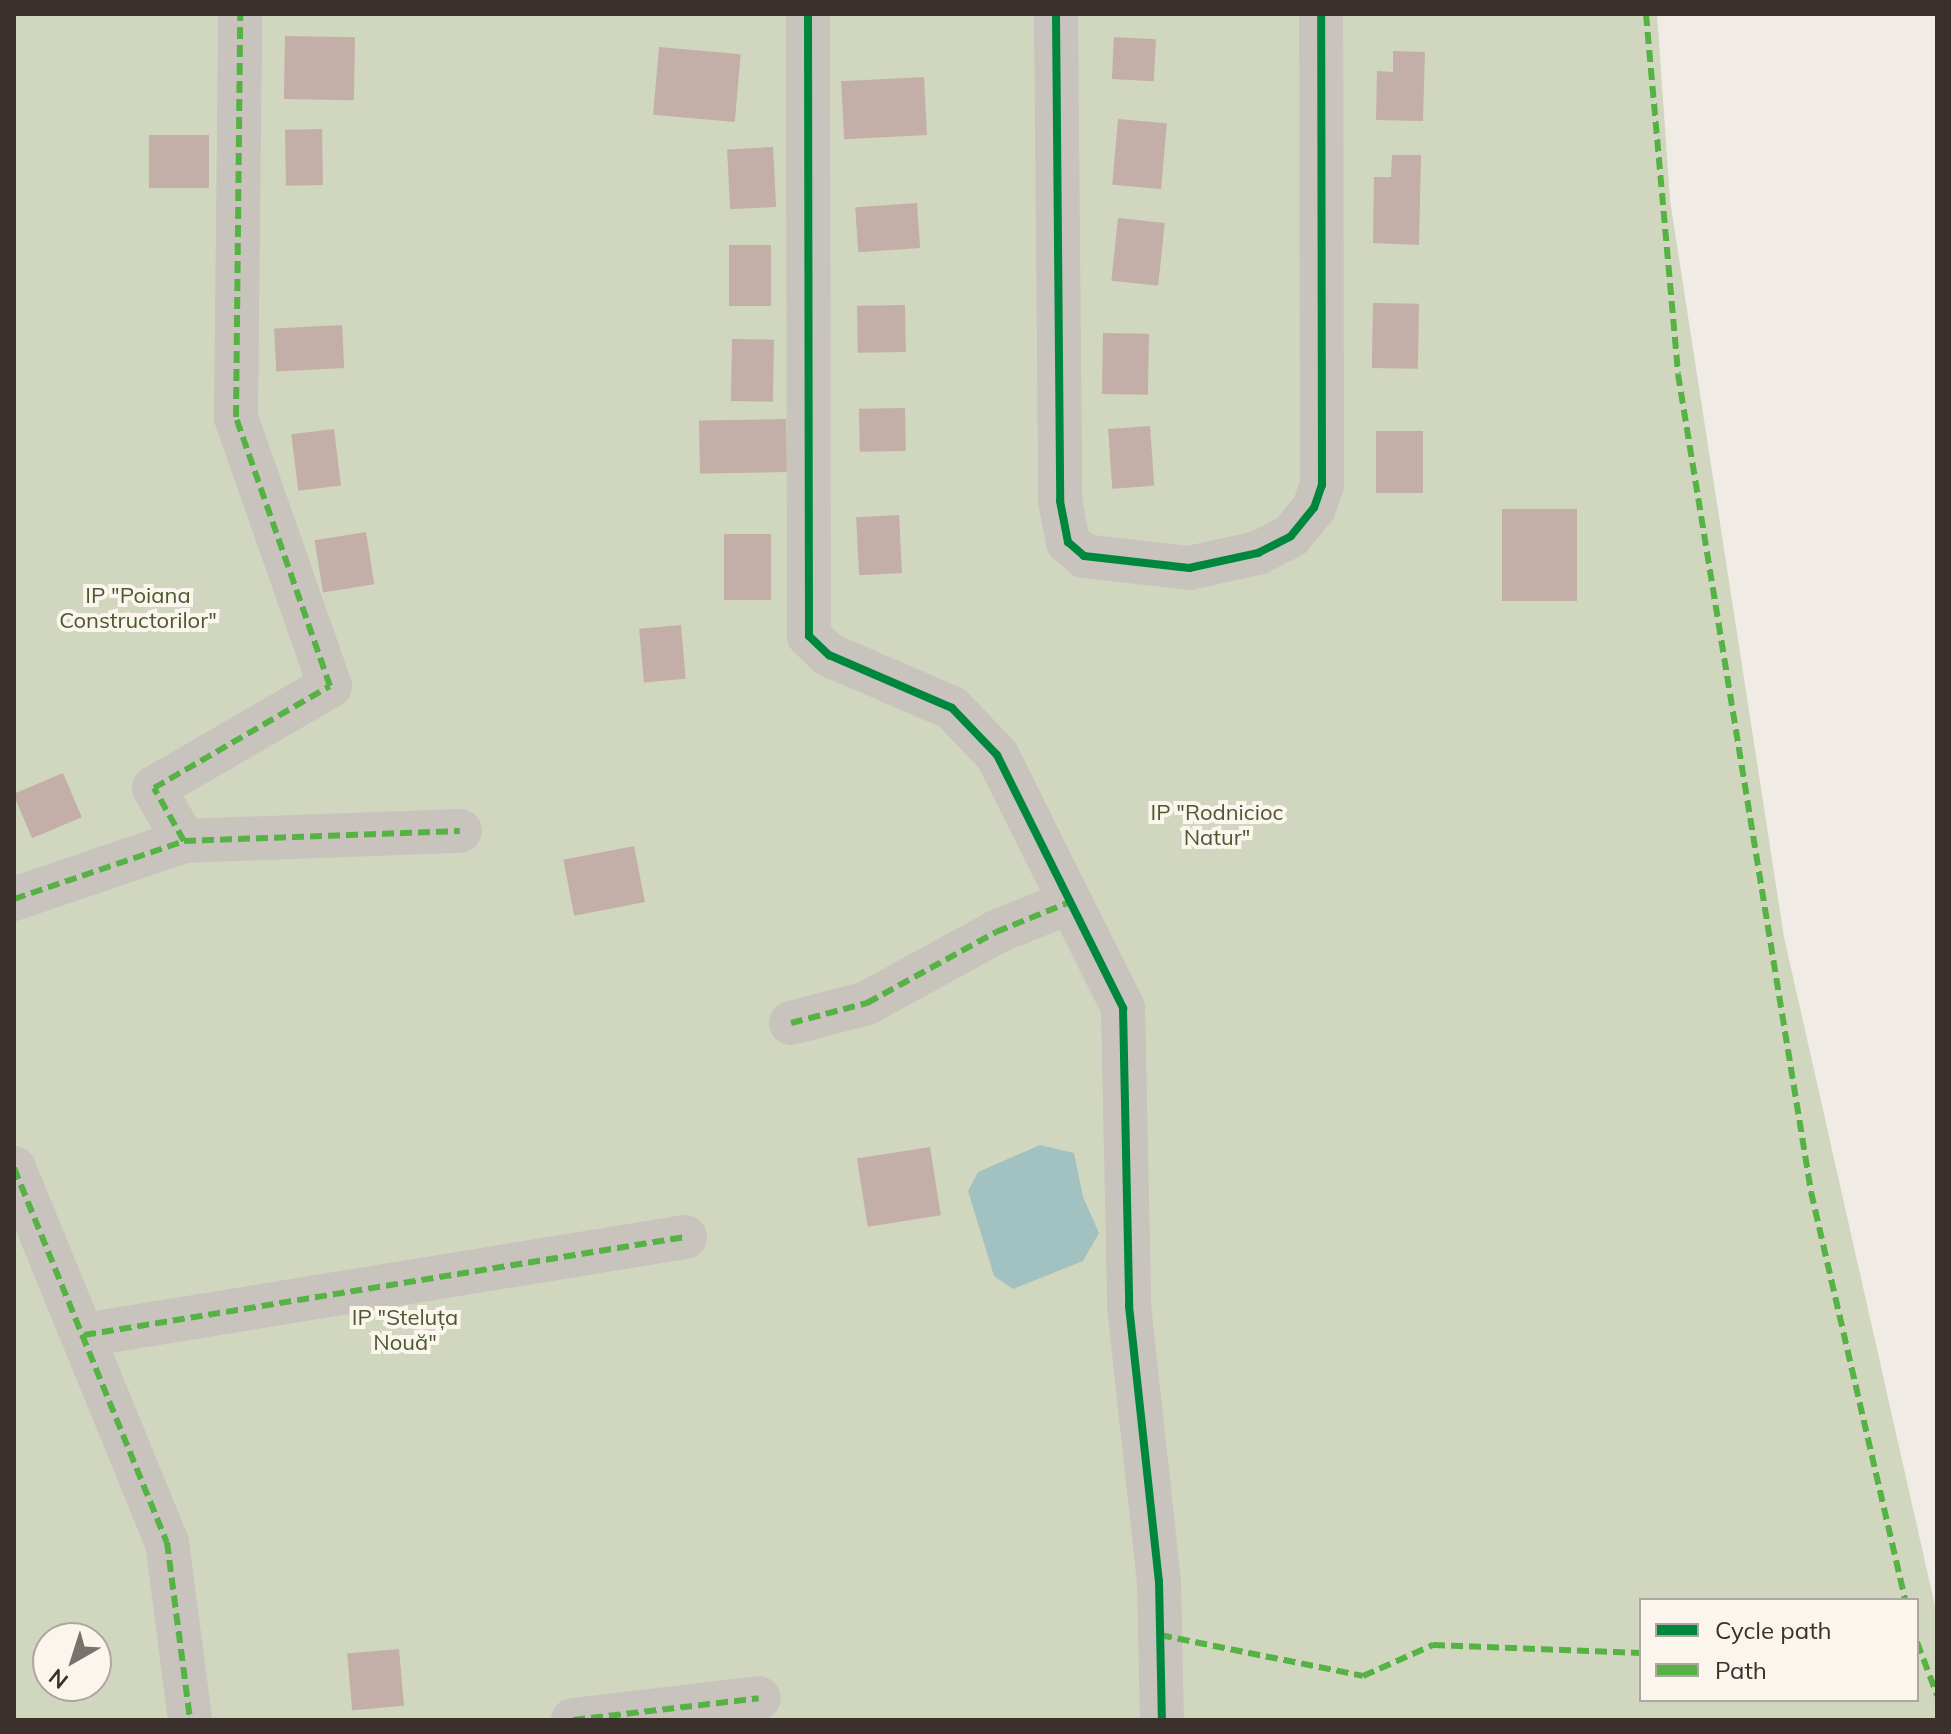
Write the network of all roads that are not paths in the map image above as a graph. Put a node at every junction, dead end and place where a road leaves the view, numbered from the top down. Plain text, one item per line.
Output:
1 (240, 14) edge
2 (808, 14) edge
3 (1056, 14) edge
4 (1321, 14) edge
5 (460, 831) dead end
6 (184, 841) junction
7 (14, 899) edge
8 (1070, 902) junction
9 (791, 1023) dead end
10 (14, 1168) edge
11 (685, 1237) dead end
12 (84, 1335) junction
13 (759, 1698) dead end
14 (190, 1720) edge
15 (573, 1720) edge
16 (1162, 1720) edge

1 - 6 street
2 - 8 street
3 - 4 street
5 - 6 street
6 - 7 street
8 - 9 street
8 - 16 street
10 - 12 street
11 - 12 street
12 - 14 street
13 - 15 street

